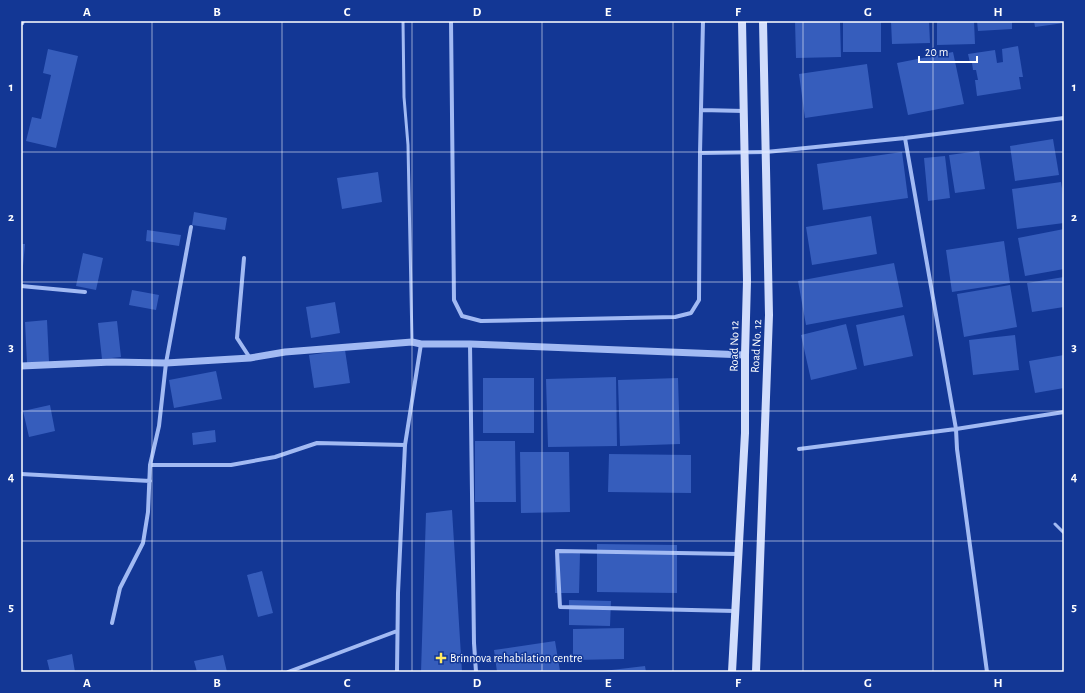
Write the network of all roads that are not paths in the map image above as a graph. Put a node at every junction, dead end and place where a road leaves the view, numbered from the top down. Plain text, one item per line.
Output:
1 (403, 21) edge
2 (451, 21) edge
3 (703, 21) edge
4 (742, 21) edge
5 (763, 21) edge
6 (701, 110) junction
7 (744, 111) junction
8 (1064, 118) edge
9 (905, 138) junction
10 (766, 152) junction
11 (700, 153) junction
12 (745, 153) junction
13 (191, 227) dead end
14 (244, 258) dead end
15 (21, 286) edge
16 (84, 292) dead end
17 (412, 342) junction
18 (421, 344) junction
19 (470, 344) junction
20 (745, 355) junction
21 (250, 358) junction
22 (166, 363) junction
23 (21, 366) edge
24 (1064, 412) edge
25 (956, 428) junction
26 (405, 445) junction
27 (799, 449) dead end
28 (150, 465) junction
29 (21, 474) edge
30 (150, 481) junction
31 (1055, 524) dead end
32 (1064, 533) edge
33 (738, 554) junction
34 (735, 611) junction
35 (112, 623) dead end
36 (397, 631) junction
37 (288, 672) edge
38 (397, 672) edge
39 (476, 672) edge
40 (732, 672) edge
41 (756, 672) edge
42 (987, 672) edge

1 - 17 lane
2 - 11 street
3 - 6 street
4 - 7 main road, Road No 12
5 - 10 main road, Road No. 12
6 - 7 street
6 - 11 street
7 - 12 main road, Road No 12
8 - 9 street
9 - 10 street
9 - 25 street
10 - 12 street
10 - 41 main road, Road No. 12
11 - 12 street
12 - 20 main road, Road No 12
13 - 22 street
14 - 21 street
15 - 16 street
17 - 18 street
17 - 21 street
18 - 19 street
18 - 26 street
19 - 20 street
19 - 39 street
20 - 33 main road, Road No 12
21 - 22 street
22 - 23 street
22 - 28 street
24 - 25 street
25 - 27 street
25 - 42 street
26 - 28 street
26 - 36 street
28 - 30 street
29 - 30 street
30 - 35 street
31 - 32 lane
33 - 34 main road, Road No 12
33 - 34 street
34 - 40 main road, Road No 12
36 - 37 street
36 - 38 street

